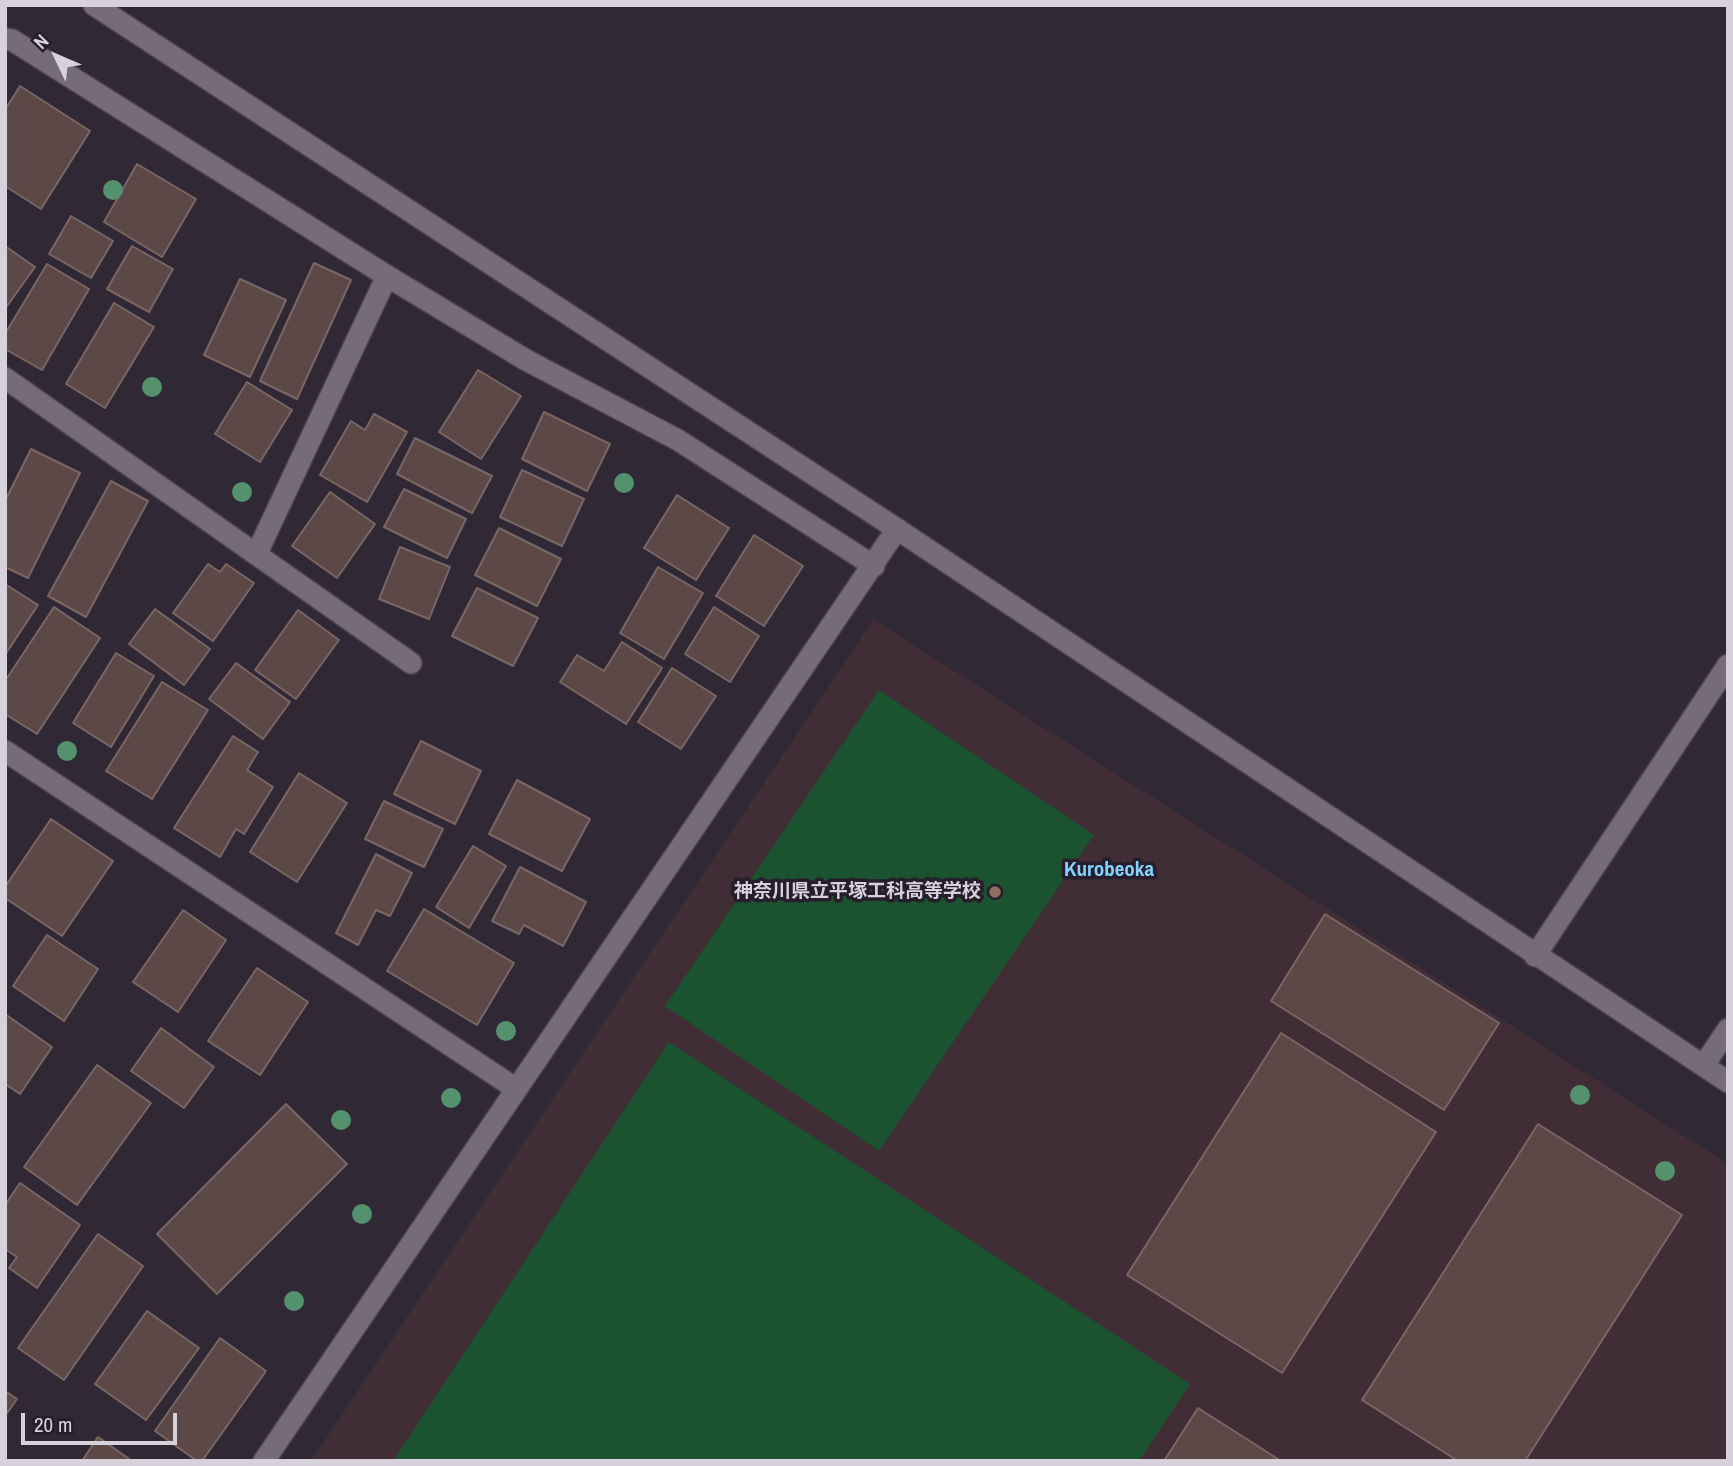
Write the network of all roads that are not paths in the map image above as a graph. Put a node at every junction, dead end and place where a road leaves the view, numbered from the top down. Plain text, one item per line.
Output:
1 (94, 5) edge
2 (5, 39) edge
3 (387, 276) junction
4 (5, 378) edge
5 (897, 529) junction
6 (257, 553) junction
7 (874, 566) junction
8 (411, 663) dead end
9 (1728, 665) edge
10 (5, 751) edge
11 (1535, 956) junction
12 (1728, 1029) edge
13 (1704, 1065) junction
14 (1728, 1082) edge
15 (515, 1088) junction
16 (264, 1461) edge

1 - 5 street
2 - 3 street
3 - 6 street
3 - 7 street
4 - 6 street
5 - 7 street
5 - 11 street
6 - 8 street
7 - 15 street
9 - 11 street
10 - 15 street
11 - 13 street
12 - 13 street
13 - 14 street
15 - 16 street

